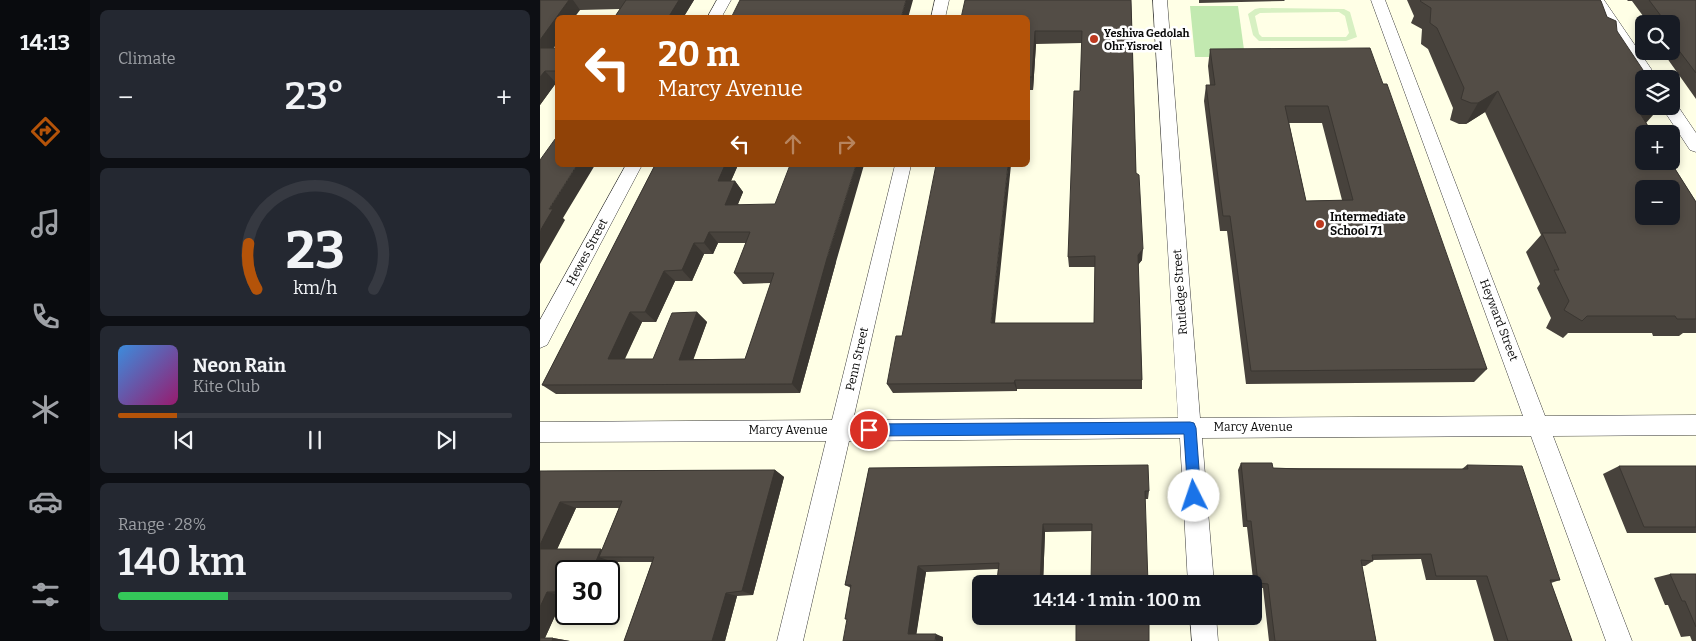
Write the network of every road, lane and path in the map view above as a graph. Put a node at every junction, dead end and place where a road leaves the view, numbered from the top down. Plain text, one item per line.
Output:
1 (724, 0) edge
2 (942, 0) edge
3 (1160, 0) edge
4 (1378, 0) edge
5 (1597, 0) edge
6 (716, 15) edge
7 (939, 15) edge
8 (1644, 70) edge
9 (1675, 115) edge
10 (1696, 146) edge
11 (633, 167) edge
12 (903, 167) edge
13 (540, 339) edge
14 (1696, 425) edge
15 (1538, 426) junction
16 (1190, 428) junction
17 (840, 430) junction
18 (540, 432) edge
19 (1199, 575) edge
20 (1203, 625) edge
21 (790, 641) edge
22 (1204, 641) edge
23 (1619, 641) edge

1 - 6 street
2 - 7 street
3 - 16 street, Rutledge Street
4 - 15 street, Heyward Street
5 - 8 street
9 - 10 street
11 - 13 street, Hewes Street
12 - 17 street, Penn Street
14 - 15 street, Marcy Avenue
15 - 16 street, Marcy Avenue
15 - 23 street, Heyward Street
16 - 17 street, Marcy Avenue
16 - 19 street, Rutledge Street
17 - 18 street, Marcy Avenue
17 - 21 street, Penn Street
20 - 22 street

